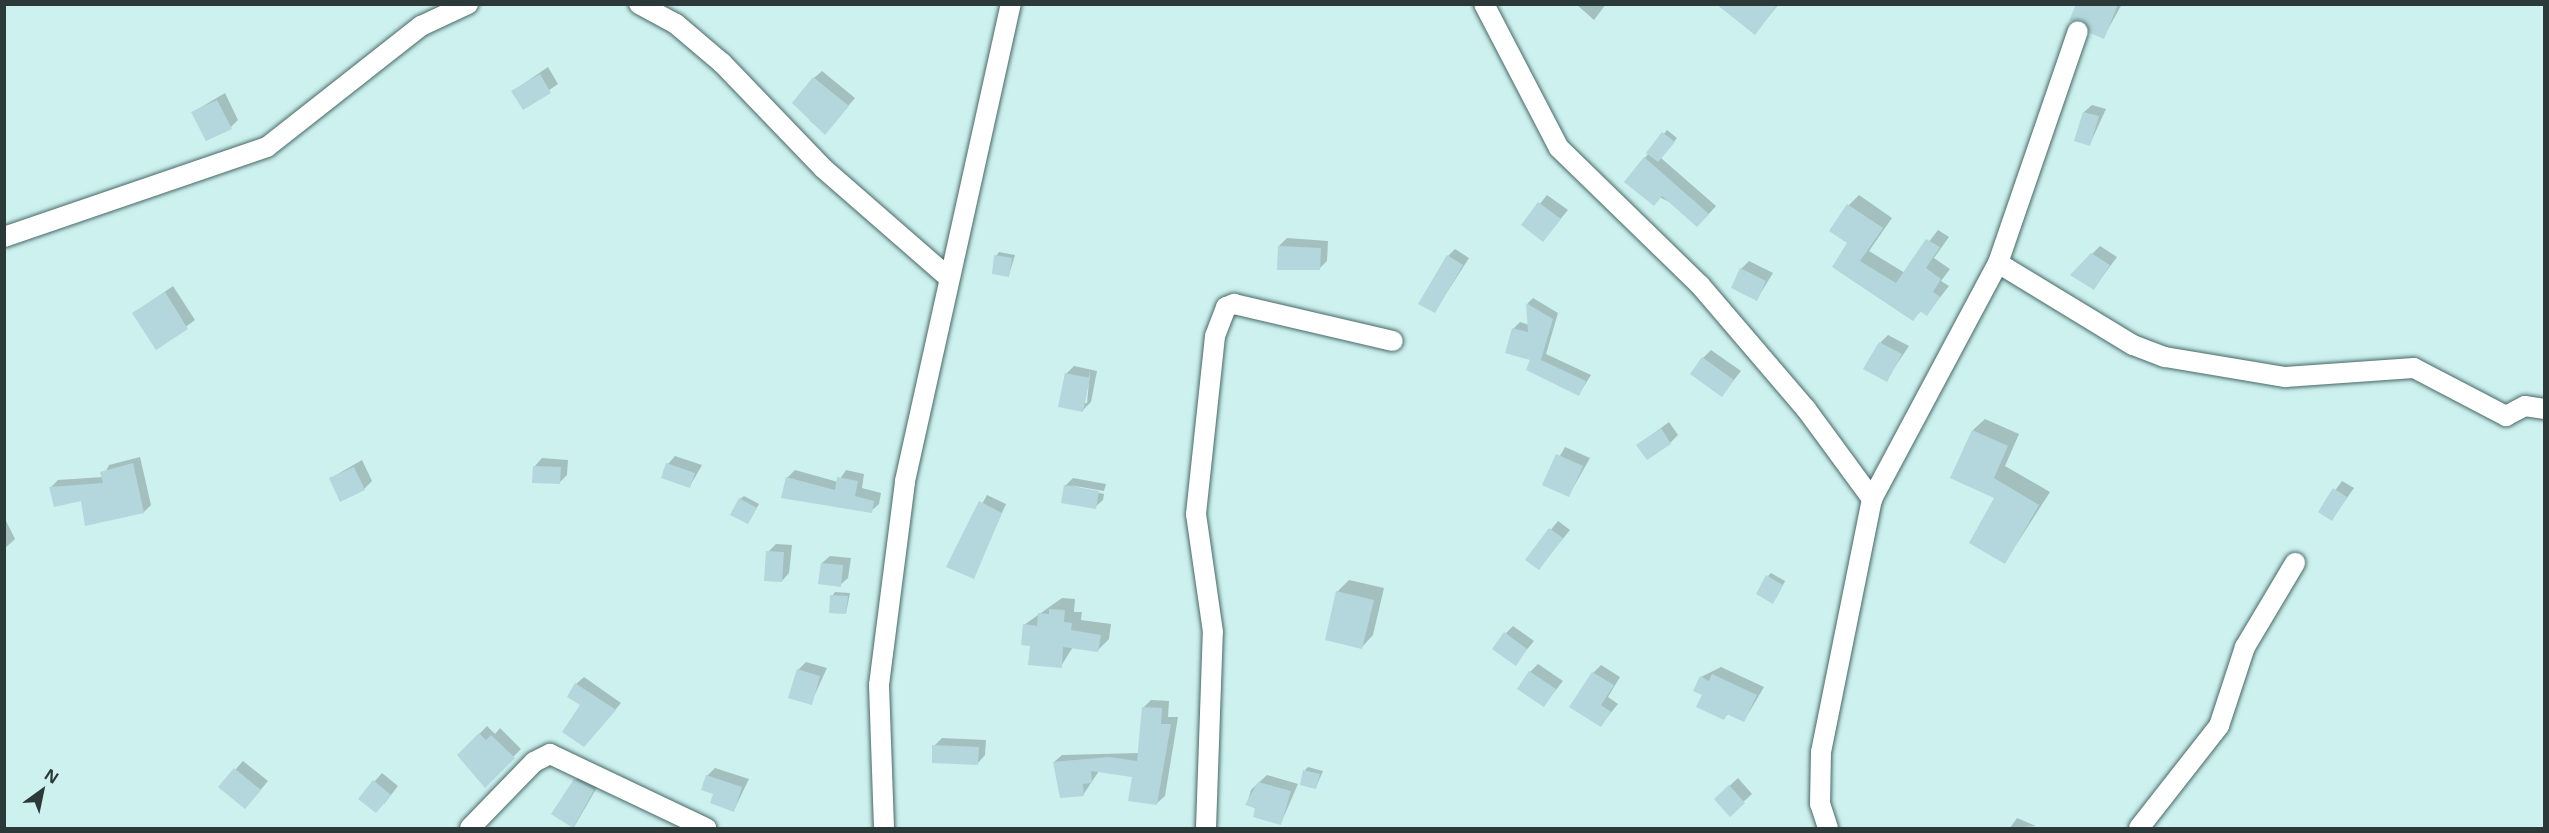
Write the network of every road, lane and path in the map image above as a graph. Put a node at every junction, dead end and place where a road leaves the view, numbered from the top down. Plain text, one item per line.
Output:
1 (468, 4) edge
2 (639, 4) edge
3 (1011, 4) edge
4 (1484, 4) edge
5 (2078, 31) dead end
6 (4, 237) edge
7 (1998, 263) junction
8 (948, 276) junction
9 (1393, 341) dead end
10 (2544, 409) edge
11 (1872, 499) junction
12 (2295, 563) dead end
13 (470, 828) edge
14 (706, 828) edge
15 (884, 828) edge
16 (1206, 828) edge
17 (1827, 828) edge
18 (2139, 828) edge

1 - 6 street
2 - 8 street
3 - 8 street
4 - 11 street
5 - 7 street
7 - 10 street
7 - 11 street
8 - 15 street
9 - 16 street
11 - 17 street
12 - 18 street
13 - 14 street

